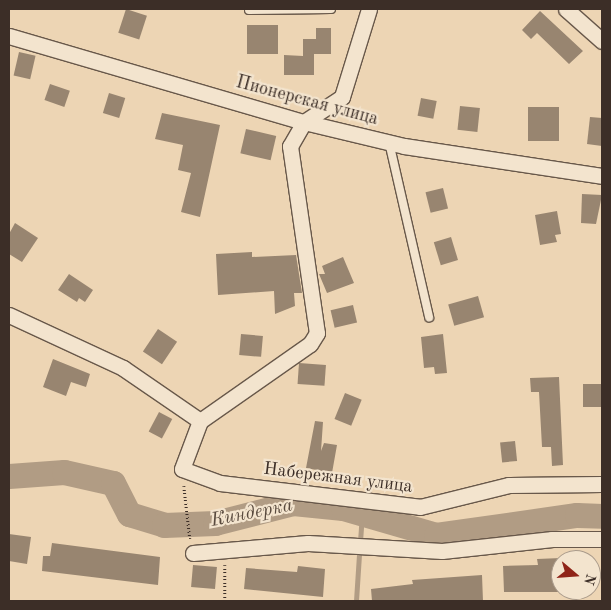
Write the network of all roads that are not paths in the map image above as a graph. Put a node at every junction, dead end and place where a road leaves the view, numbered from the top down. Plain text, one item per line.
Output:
1 (331, 9) edge
2 (369, 9) edge
3 (566, 9) edge
4 (249, 10) dead end
5 (9, 36) edge
6 (602, 41) edge
7 (304, 122) junction
8 (389, 142) junction
9 (602, 176) edge
10 (9, 315) edge
11 (429, 317) dead end
12 (200, 421) junction
13 (602, 484) edge
14 (602, 539) edge
15 (193, 553) dead end

1 - 4 lane
2 - 7 street
3 - 6 street
5 - 7 street, Пионерская улица
7 - 8 street, Пионерская улица
7 - 12 street
8 - 9 street, Пионерская улица
8 - 11 lane
10 - 12 street
12 - 13 street, Набережная улица
14 - 15 street

